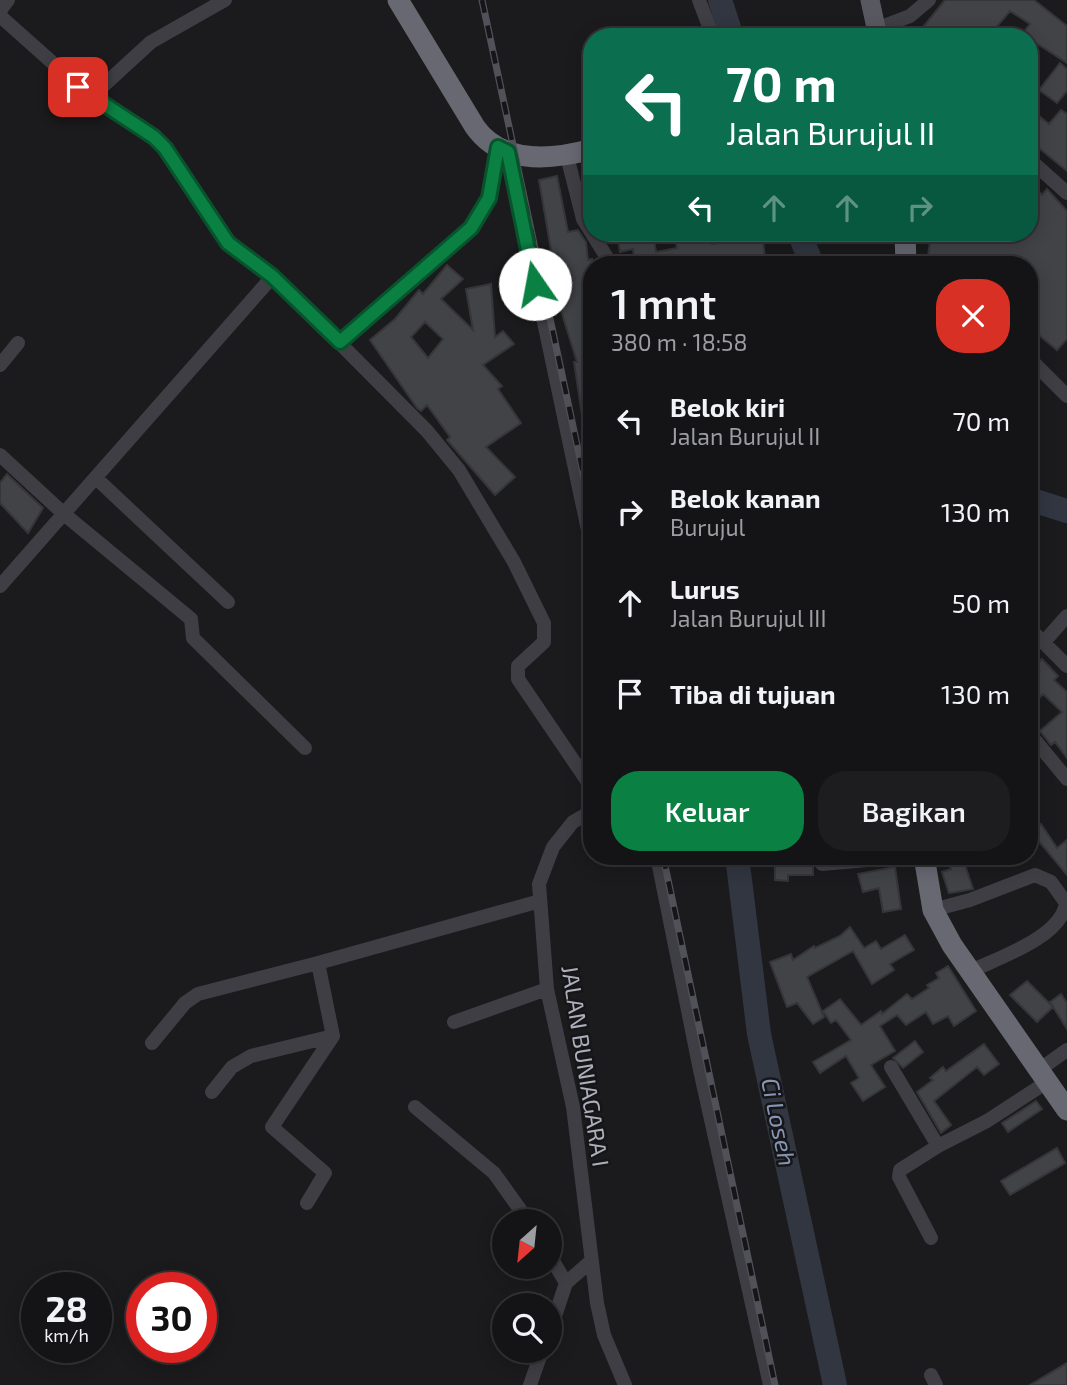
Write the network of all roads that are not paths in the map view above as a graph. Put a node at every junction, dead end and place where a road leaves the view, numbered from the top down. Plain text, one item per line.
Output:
1 (8, 0) edge
2 (225, 0) edge
3 (398, 0) edge
4 (699, 0) edge
5 (929, 0) edge
6 (871, 3) edge
7 (0, 14) edge
8 (710, 28) edge
9 (874, 28) edge
10 (887, 28) edge
11 (90, 97) junction
12 (503, 150) junction
13 (583, 152) edge
14 (567, 156) junction
15 (1038, 167) edge
16 (1067, 194) edge
17 (583, 219) edge
18 (272, 276) junction
19 (340, 342) junction
20 (18, 343) dead end
21 (0, 365) edge
22 (1038, 367) edge
23 (1067, 396) edge
24 (0, 455) edge
25 (97, 479) junction
26 (583, 509) edge
27 (64, 514) junction
28 (0, 586) edge
29 (228, 601) dead end
30 (1067, 616) edge
31 (1038, 638) edge
32 (1043, 643) junction
33 (1067, 666) edge
34 (1038, 744) edge
35 (305, 748) dead end
36 (583, 775) edge
37 (1067, 779) edge
38 (583, 816) edge
39 (659, 865) edge
40 (926, 865) edge
41 (540, 901) junction
42 (933, 910) junction
43 (318, 963) junction
44 (969, 972) junction
45 (547, 989) junction
46 (454, 1022) dead end
47 (333, 1036) junction
48 (152, 1044) dead end
49 (1067, 1050) edge
50 (891, 1067) dead end
51 (1043, 1076) junction
52 (212, 1092) dead end
53 (415, 1107) dead end
54 (1067, 1110) edge
55 (938, 1146) junction
56 (307, 1203) dead end
57 (520, 1209) edge
58 (931, 1238) dead end
59 (590, 1262) junction
60 (562, 1276) edge
61 (566, 1283) junction
62 (562, 1295) edge
63 (538, 1363) edge
64 (530, 1385) edge
65 (625, 1385) edge
66 (769, 1385) edge

1 - 7 street
2 - 11 street
3 - 12 highway
4 - 8 street
5 - 10 street
6 - 9 main road
7 - 11 street
11 - 18 street
12 - 14 highway
12 - 19 street
12 - 26 street
13 - 14 highway
14 - 17 street
15 - 16 street
18 - 19 street
18 - 25 street
19 - 36 street
20 - 21 street
22 - 23 street
24 - 27 street
25 - 27 street
25 - 29 street
27 - 28 street
27 - 35 street
30 - 32 street
31 - 32 street
32 - 33 street
34 - 37 street
38 - 41 street, JALAN BUNIAGARA I
39 - 66 street
40 - 42 highway
41 - 43 street
41 - 45 street, JALAN BUNIAGARA I
42 - 44 highway
42 - 44 street
43 - 47 street
43 - 48 street
44 - 51 highway
45 - 46 street
45 - 59 street, JALAN BUNIAGARA I
47 - 52 street
47 - 56 street
49 - 51 street
50 - 55 street
51 - 54 highway
51 - 55 street
53 - 57 street
55 - 58 street
59 - 61 street
59 - 65 street, JALAN BUNIAGARA I
60 - 61 street
61 - 62 street
63 - 64 street

